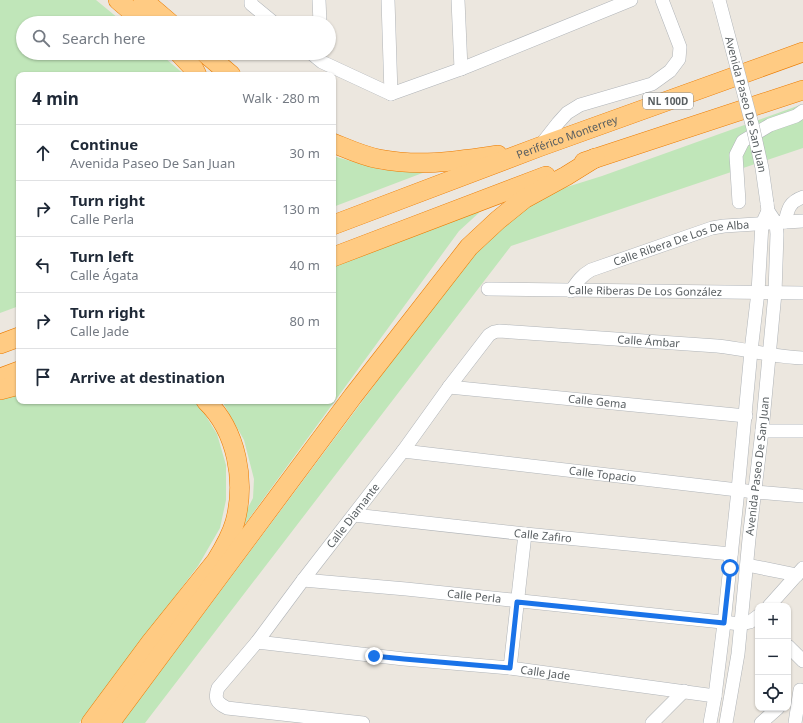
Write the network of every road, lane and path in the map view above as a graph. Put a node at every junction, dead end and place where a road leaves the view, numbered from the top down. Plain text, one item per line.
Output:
1 (118, 0) edge
2 (143, 0) edge
3 (251, 0) edge
4 (319, 0) edge
5 (388, 0) edge
6 (458, 0) edge
7 (631, 0) edge
8 (662, 0) edge
9 (718, 0) edge
10 (137, 16) edge
11 (162, 16) edge
12 (266, 16) edge
13 (320, 16) edge
14 (803, 52) edge
15 (186, 60) edge
16 (213, 60) edge
17 (327, 60) edge
18 (461, 69) junction
19 (196, 72) edge
20 (227, 72) edge
21 (803, 90) edge
22 (391, 94) junction
23 (803, 111) edge
24 (336, 144) edge
25 (536, 149) junction
26 (595, 158) junction
27 (803, 197) edge
28 (739, 202) dead end
29 (768, 207) junction
30 (803, 221) edge
31 (781, 223) junction
32 (336, 224) edge
33 (762, 224) junction
34 (336, 256) edge
35 (488, 289) dead end
36 (571, 291) junction
37 (758, 292) junction
38 (775, 293) junction
39 (803, 293) edge
40 (494, 332) joint
41 (16, 338) edge
42 (0, 344) edge
43 (750, 351) junction
44 (769, 354) junction
45 (803, 358) edge
46 (16, 372) edge
47 (0, 378) edge
48 (449, 386) junction
49 (16, 387) edge
50 (0, 390) edge
51 (209, 404) edge
52 (746, 416) junction
53 (762, 431) junction
54 (803, 431) edge
55 (403, 451) junction
56 (738, 490) junction
57 (755, 492) junction
58 (803, 496) edge
59 (354, 515) junction
60 (524, 534) junction
61 (732, 554) junction
62 (747, 565) junction
63 (800, 572) edge
64 (303, 580) junction
65 (517, 602) junction
66 (772, 603) edge
67 (755, 618) edge
68 (724, 623) junction
69 (741, 624) junction
70 (257, 642) junction
71 (791, 649) edge
72 (803, 661) edge
73 (510, 668) junction
74 (802, 690) edge
75 (684, 691) junction
76 (715, 696) junction
77 (791, 698) edge
78 (774, 711) edge
79 (91, 723) edge
80 (110, 723) edge
81 (363, 723) edge
82 (652, 723) edge
83 (710, 723) edge
84 (726, 723) edge
85 (760, 723) edge
86 (796, 723) edge

1 - 10 highway
2 - 11 highway
3 - 12 street
4 - 13 street
5 - 22 street
6 - 18 street
7 - 18 street
8 - 25 street
9 - 29 street, Avenida Paseo De San Juan, bridge
14 - 25 highway, Periférico Monterrey / NL 100D
15 - 19 highway
16 - 20 highway
17 - 22 street
18 - 22 street
21 - 26 highway, NL 100D
23 - 28 street
24 - 25 highway
25 - 32 highway, Periférico Monterrey / NL 100D
26 - 34 highway, NL 100D
26 - 80 highway
27 - 31 street
29 - 31 street, Avenida Paseo De San Juan
29 - 33 street, Avenida Paseo De San Juan
30 - 31 street, Calle Ribera De Los De Alba
31 - 33 street, Calle Ribera De Los De Alba
31 - 38 street, Avenida Paseo De San Juan
33 - 36 street, Calle Ribera De Los De Alba
33 - 37 street, Avenida Paseo De San Juan
35 - 36 street, Calle Riberas De Los González
36 - 37 street, Calle Riberas De Los González
37 - 38 street, Calle Riberas De Los González
37 - 43 street, Avenida Paseo De San Juan
38 - 39 street, Calle Riberas De Los González
38 - 44 street, Avenida Paseo De San Juan
40 - 43 street, Calle Ámbar
40 - 48 street, Calle Diamante
41 - 42 highway
43 - 44 street, Calle Ámbar
43 - 52 street, Avenida Paseo De San Juan
44 - 45 street, Calle Ámbar
44 - 53 street, Avenida Paseo De San Juan
46 - 47 highway
48 - 52 street, Calle Gema
48 - 55 street, Calle Diamante
49 - 50 highway
51 - 79 highway
52 - 56 street, Avenida Paseo De San Juan
53 - 54 street
53 - 57 street, Avenida Paseo De San Juan
55 - 56 street, Calle Topacio
55 - 59 street, Calle Diamante
56 - 57 street, Calle Topacio
56 - 61 street, Avenida Paseo De San Juan
57 - 58 street, Calle Topacio
57 - 62 street, Avenida Paseo De San Juan
59 - 60 street, Calle Zafiro
59 - 64 street, Calle Diamante
60 - 61 street, Calle Zafiro
60 - 65 street
61 - 68 street, Avenida Paseo De San Juan
62 - 63 street
62 - 69 street, Avenida Paseo De San Juan
63 - 66 street
64 - 65 street, Calle Perla
64 - 70 street, Calle Diamante
65 - 68 street, Calle Perla
65 - 73 street
67 - 69 street
68 - 69 street, Calle Perla
68 - 76 street, Avenida Paseo De San Juan
69 - 84 street, Avenida Paseo De San Juan
70 - 73 street, Calle Jade
70 - 81 street, Calle Diamante
71 - 72 street
73 - 75 street, Calle Jade
74 - 77 street
74 - 86 street
75 - 76 street, Calle Jade
75 - 82 street
76 - 83 street, Avenida Paseo De San Juan
78 - 85 street

